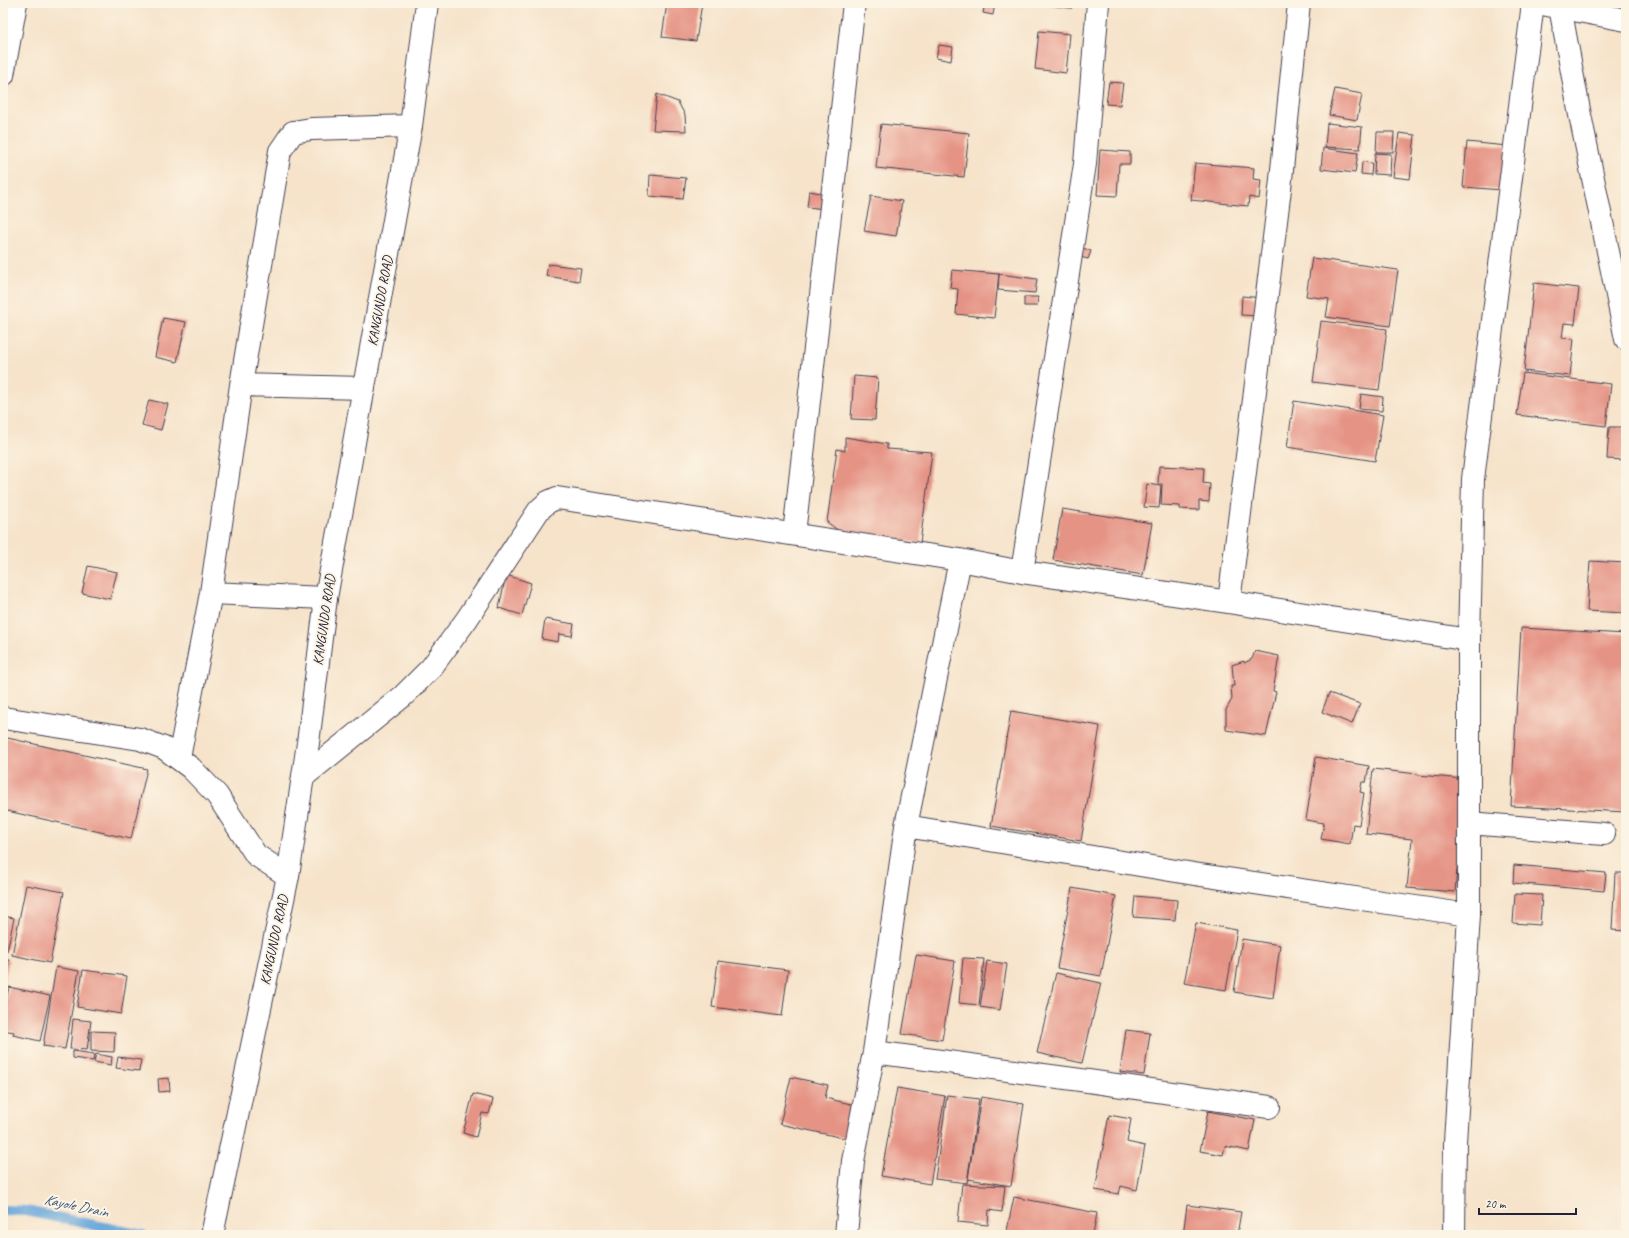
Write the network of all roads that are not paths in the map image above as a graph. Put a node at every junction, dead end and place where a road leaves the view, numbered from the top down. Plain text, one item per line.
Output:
1 (16, 3) edge
2 (427, 3) edge
3 (854, 3) edge
4 (1098, 3) edge
5 (1299, 3) edge
6 (1533, 3) edge
7 (1538, 3) edge
8 (1560, 7) junction
9 (1626, 20) edge
10 (3, 75) edge
11 (412, 126) junction
12 (1616, 249) edge
13 (1626, 339) edge
14 (241, 385) junction
15 (364, 388) junction
16 (794, 534) junction
17 (960, 560) junction
18 (1022, 572) junction
19 (211, 593) junction
20 (326, 598) junction
21 (1229, 602) junction
22 (1469, 640) junction
23 (3, 718) edge
24 (178, 758) junction
25 (303, 776) junction
26 (1469, 823) junction
27 (906, 826) junction
28 (1604, 834) dead end
29 (288, 876) junction
30 (1469, 916) junction
31 (874, 1052) junction
32 (1269, 1107) dead end
33 (212, 1235) edge
34 (846, 1235) edge
35 (1454, 1235) edge

1 - 10 main road
2 - 11 main road, KANGUNDO ROAD
3 - 16 main road
4 - 18 main road
5 - 21 main road
6 - 22 main road
7 - 8 main road
8 - 9 main road
8 - 12 main road
11 - 14 main road
11 - 15 main road, KANGUNDO ROAD
12 - 13 main road
14 - 15 main road
14 - 19 main road
15 - 20 main road, KANGUNDO ROAD
16 - 17 main road
16 - 25 main road
17 - 18 main road
17 - 27 main road
18 - 21 main road
19 - 20 main road
19 - 24 main road
20 - 25 main road, KANGUNDO ROAD
21 - 22 main road
22 - 26 main road
23 - 24 main road
24 - 29 main road
25 - 29 main road, KANGUNDO ROAD
26 - 28 main road
26 - 30 main road
27 - 30 main road
27 - 31 main road
29 - 33 main road, KANGUNDO ROAD
30 - 35 main road
31 - 32 main road
31 - 34 main road

